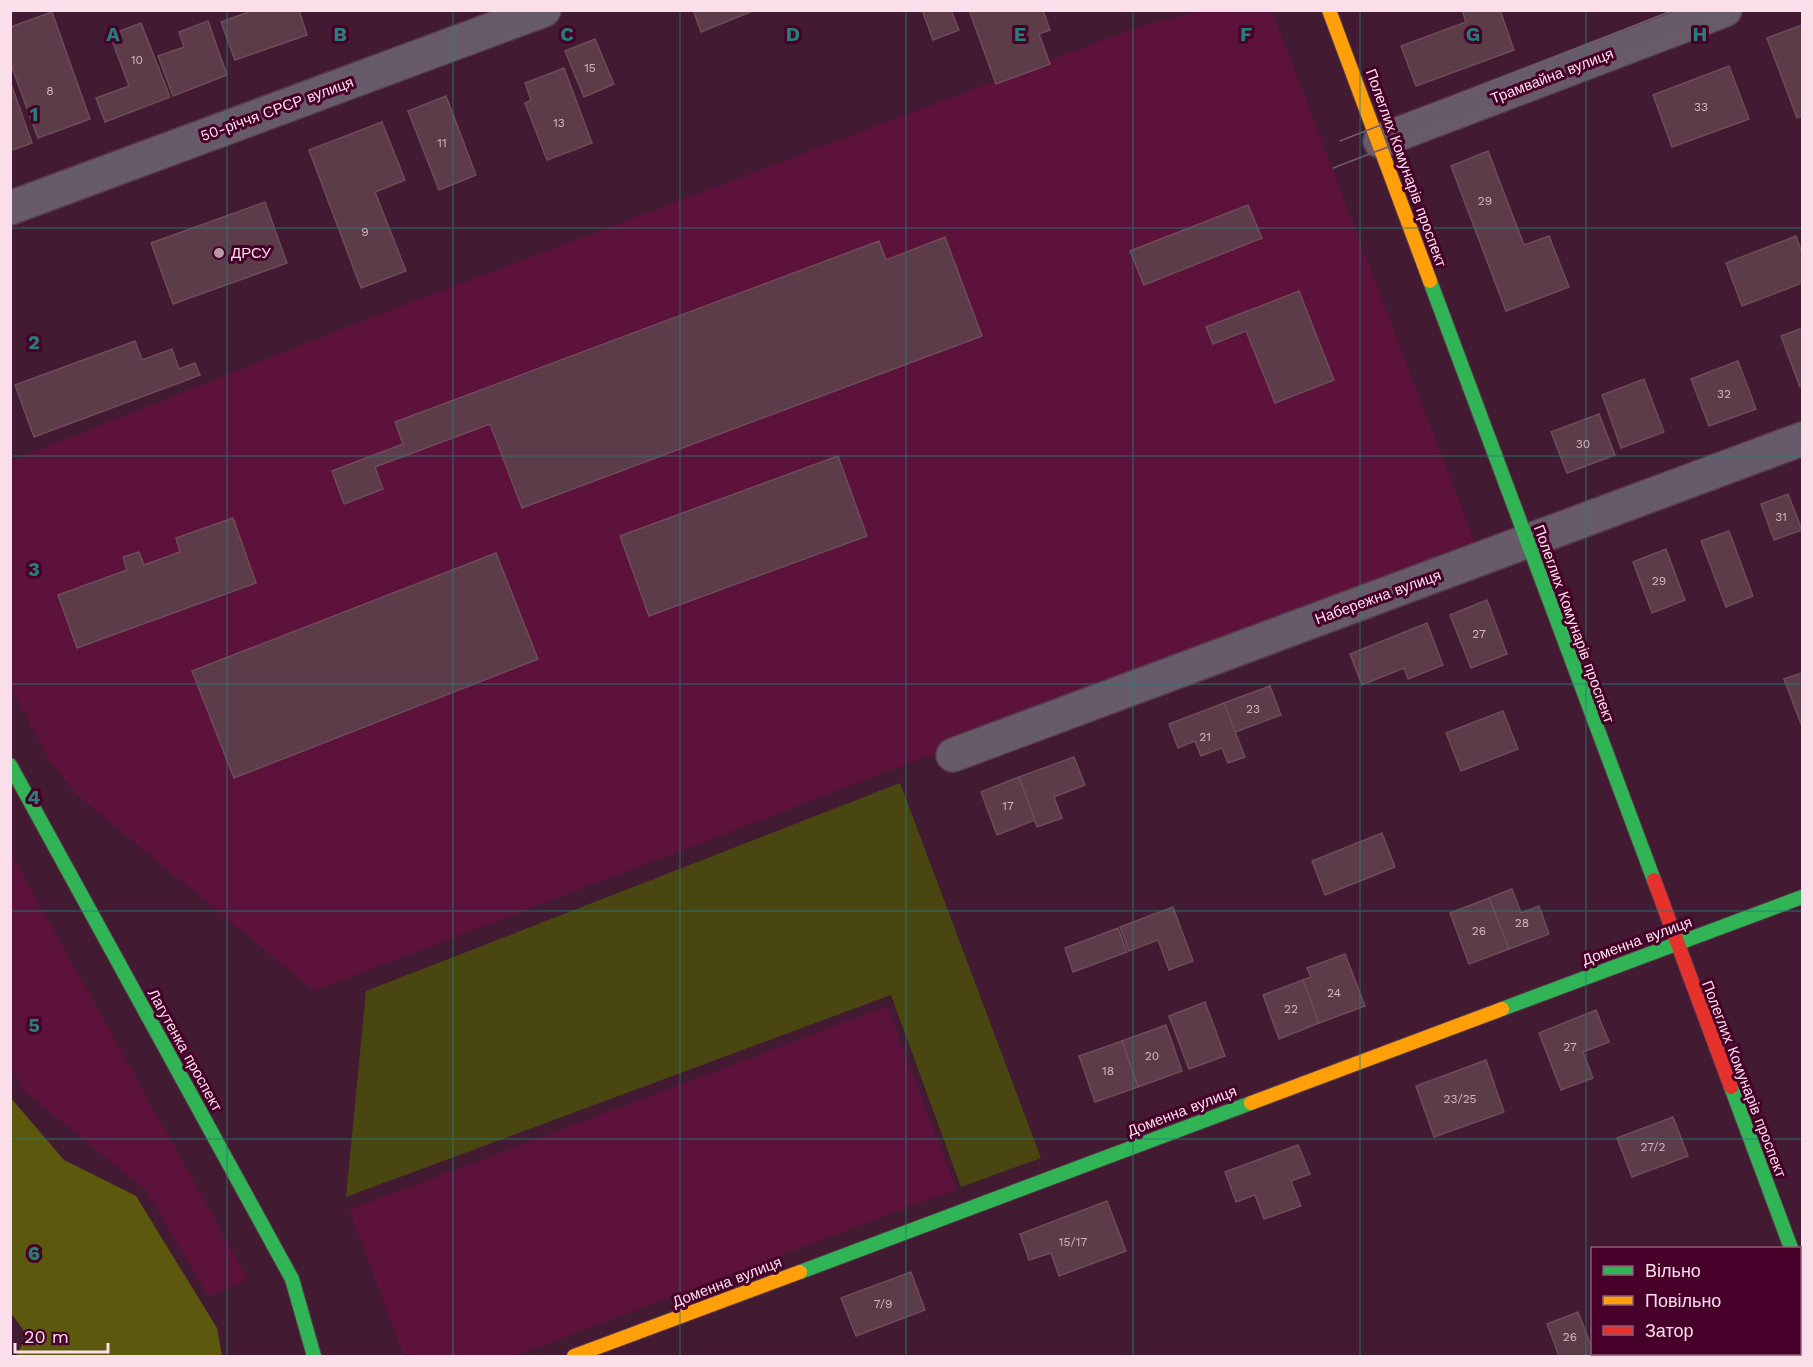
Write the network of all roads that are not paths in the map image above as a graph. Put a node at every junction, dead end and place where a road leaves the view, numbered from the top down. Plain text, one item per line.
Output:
1 (544, 10) edge
2 (1329, 10) edge
3 (1725, 10) edge
4 (1380, 141) junction
5 (10, 207) edge
6 (1803, 440) edge
7 (1526, 542) junction
8 (953, 755) dead end
9 (10, 765) edge
10 (1803, 897) edge
11 (1676, 944) junction
12 (1791, 1247) edge
13 (314, 1356) edge
14 (573, 1356) edge

1 - 5 street, 50-річчя СРСР вулиця
2 - 4 street, Полеглих Комунарів проспект
3 - 4 street, Трамвайна вулиця
4 - 7 street, Полеглих Комунарів проспект
6 - 7 street, Набережна вулиця
7 - 8 street, Набережна вулиця
7 - 11 street, Полеглих Комунарів проспект
9 - 13 street, Лагутенка проспект
10 - 11 street, Доменна вулиця
11 - 12 street, Полеглих Комунарів проспект
11 - 14 street, Доменна вулиця

